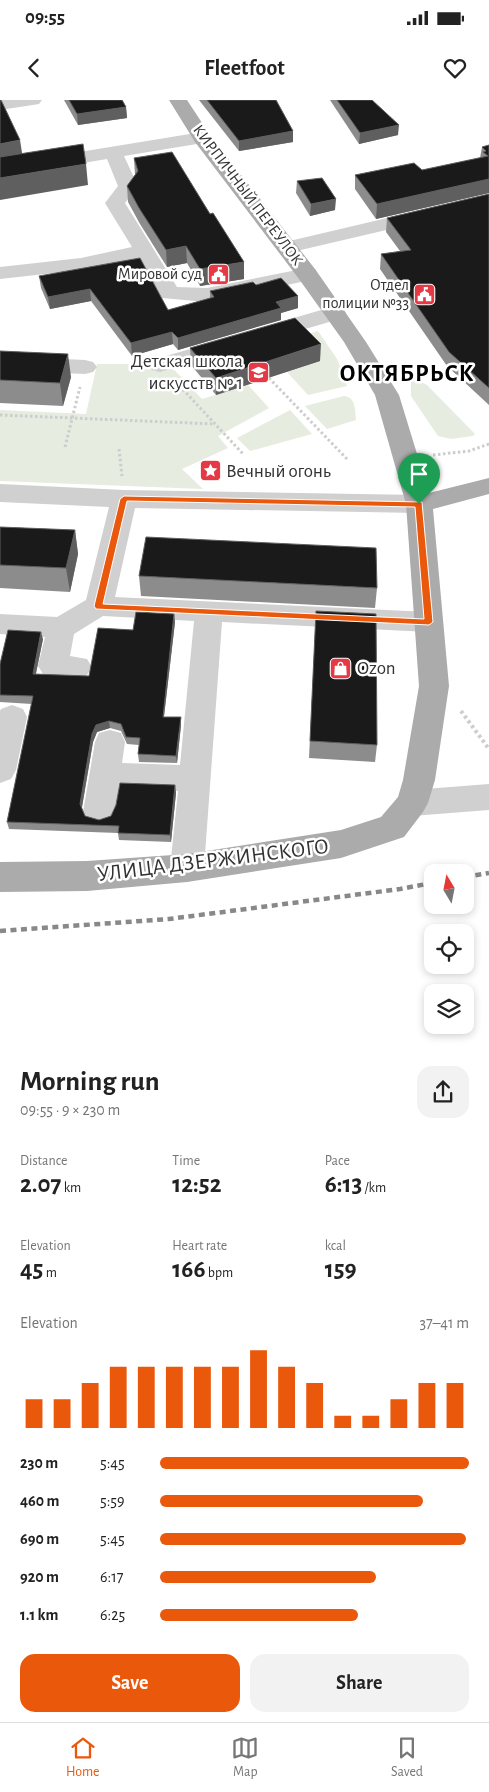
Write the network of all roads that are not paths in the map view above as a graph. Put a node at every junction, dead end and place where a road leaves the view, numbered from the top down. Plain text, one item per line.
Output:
1 (33, 100) edge
2 (178, 100) edge
3 (0, 105) edge
4 (202, 138) junction
5 (113, 152) junction
6 (0, 171) edge
7 (489, 200) edge
8 (288, 247) junction
9 (144, 251) junction
10 (0, 273) edge
11 (307, 274) junction
12 (335, 313) junction
13 (0, 363) edge
14 (160, 365) road end
15 (85, 367) road end
16 (489, 486) edge
17 (123, 488) junction
18 (0, 493) edge
19 (419, 504) junction
20 (99, 606) junction
21 (209, 612) junction
22 (429, 622) junction
23 (0, 624) edge
24 (60, 628) junction
25 (77, 667) dead end
26 (12, 717) dead end
27 (110, 742) dead end
28 (0, 770) edge
29 (105, 775) junction
30 (195, 779) junction
31 (489, 797) edge
32 (412, 803) junction
33 (99, 812) dead end
34 (188, 868) junction
35 (0, 876) edge

1 - 3 street
2 - 4 main road, КИРПИЧНЫЙ ПЕРЕУЛОК
4 - 5 street
4 - 8 main road, КИРПИЧНЫЙ ПЕРЕУЛОК
5 - 6 street
5 - 9 street
7 - 8 street
8 - 11 main road, КИРПИЧНЫЙ ПЕРЕУЛОК
9 - 10 street
9 - 11 street
11 - 12 main road, КИРПИЧНЫЙ ПЕРЕУЛОК
12 - 14 street
12 - 19 main road, КИРПИЧНЫЙ ПЕРЕУЛОК
13 - 15 street
16 - 19 main road
17 - 18 street
17 - 19 street
17 - 20 street
19 - 22 main road, УЛИЦА ДЗЕРЖИНСКОГО
20 - 21 street
20 - 24 street
21 - 22 street
21 - 30 street
22 - 32 main road, УЛИЦА ДЗЕРЖИНСКОГО
23 - 24 street
24 - 25 street
26 - 28 street
27 - 29 street
29 - 30 street
29 - 33 street
30 - 34 street
31 - 32 street
32 - 34 main road, УЛИЦА ДЗЕРЖИНСКОГО
34 - 35 main road, УЛИЦА ДЗЕРЖИНСКОГО

